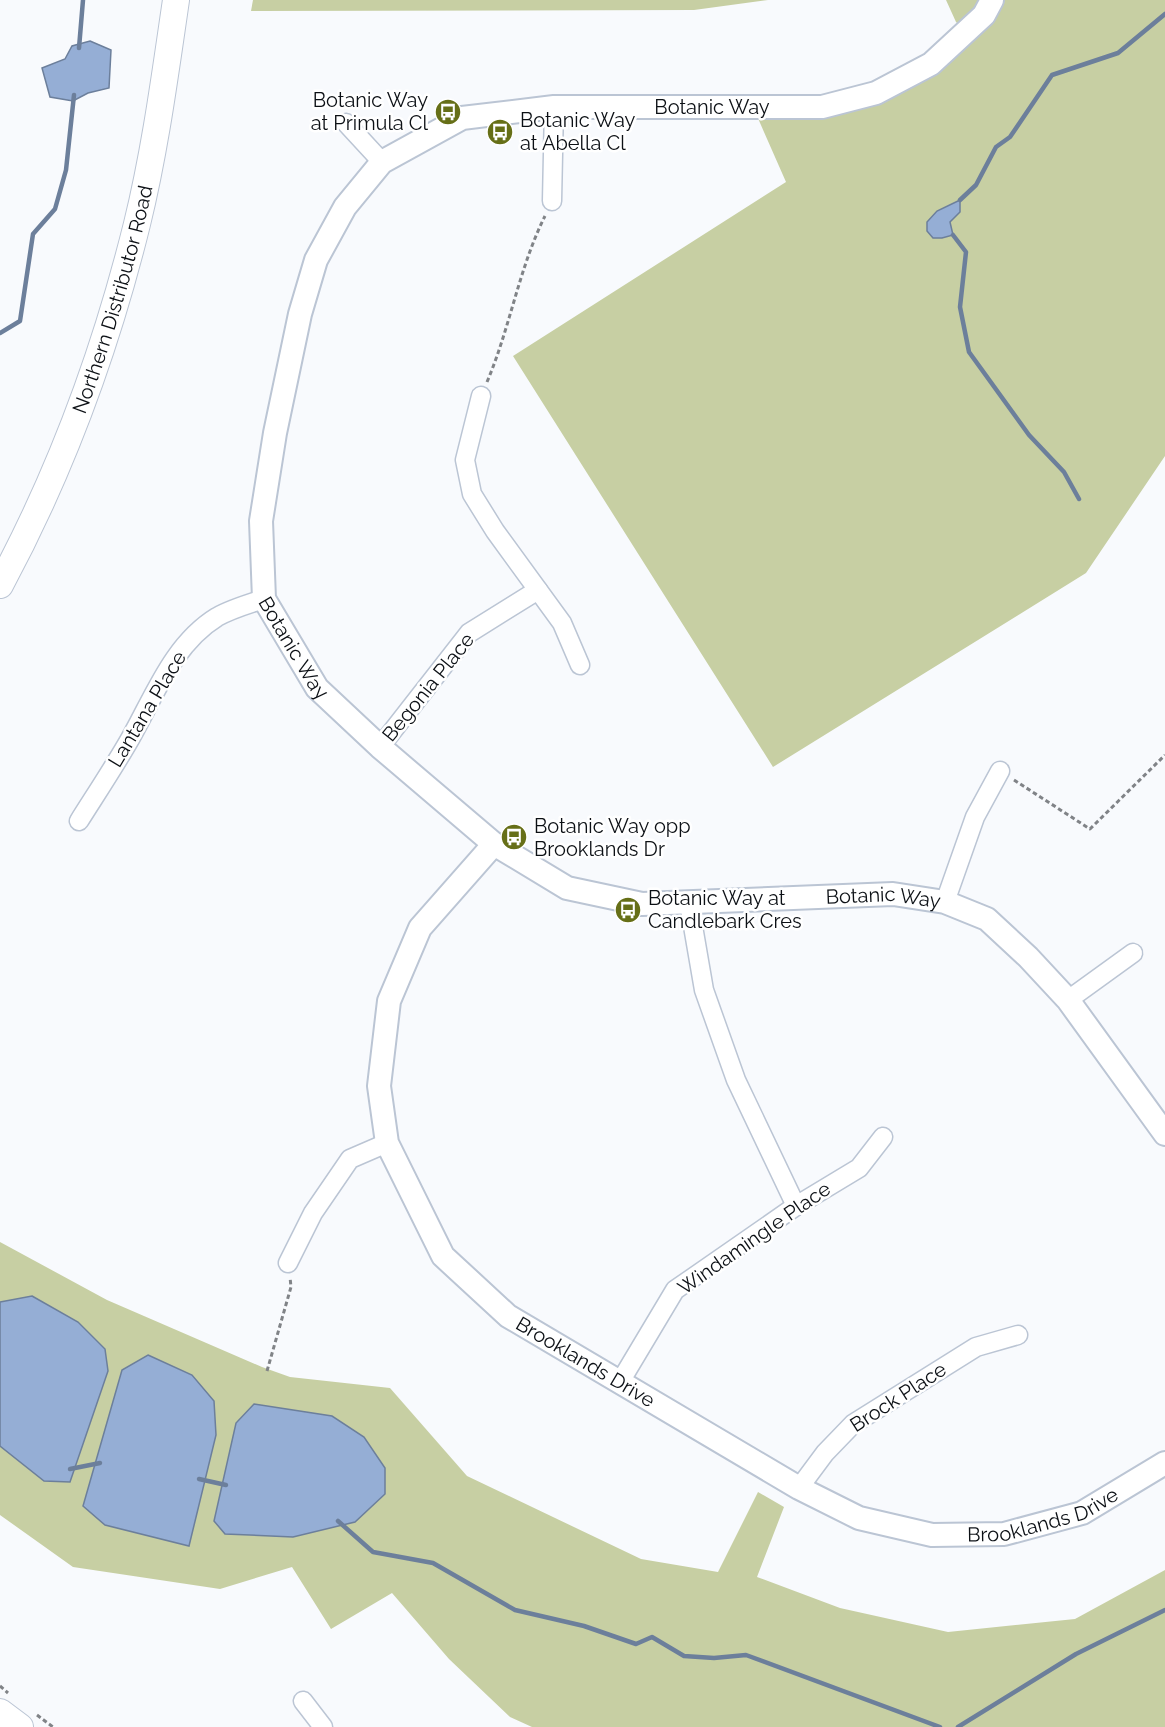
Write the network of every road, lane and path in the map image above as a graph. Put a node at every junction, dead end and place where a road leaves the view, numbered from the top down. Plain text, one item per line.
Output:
1 (176, 0) edge
2 (992, 0) edge
3 (554, 107) junction
4 (346, 123) dead end
5 (382, 162) junction
6 (552, 201) joint
7 (481, 396) joint
8 (0, 585) edge
9 (538, 590) junction
10 (264, 599) junction
11 (580, 665) dead end
12 (380, 747) junction
13 (1165, 755) edge
14 (1000, 771) joint
15 (79, 821) dead end
16 (494, 844) junction
17 (945, 902) junction
18 (689, 903) junction
19 (1133, 953) dead end
20 (1068, 1000) junction
21 (1165, 1134) edge
22 (883, 1137) dead end
23 (387, 1143) junction
24 (796, 1206) junction
25 (288, 1263) dead end
26 (291, 1287) dead end
27 (1018, 1335) dead end
28 (267, 1371) dead end
29 (620, 1382) junction
30 (1165, 1463) edge
31 (799, 1488) junction
32 (303, 1701) dead end
33 (0, 1712) edge
34 (21, 1727) edge
35 (323, 1727) edge

1 - 8 main road, Northern Distributor Road
2 - 3 street, Botanic Way
3 - 5 street, Botanic Way
3 - 6 street
4 - 5 street
5 - 10 street, Botanic Way
6 - 7 path
7 - 9 street
9 - 11 street
9 - 12 street, Begonia Place
10 - 12 street, Botanic Way
10 - 15 street, Lantana Place
12 - 16 street, Botanic Way
13 - 14 path
14 - 17 street
16 - 18 street, Botanic Way
16 - 23 street, Brooklands Drive
17 - 18 street, Botanic Way
17 - 20 street, Botanic Way
18 - 24 street
19 - 20 street
20 - 21 street, Botanic Way
22 - 24 street, Windamingle Place
23 - 25 street
23 - 29 street, Brooklands Drive
24 - 29 street, Windamingle Place
26 - 28 path
27 - 31 street, Brock Place
29 - 31 street, Brooklands Drive
30 - 31 street, Brooklands Drive
32 - 35 street
33 - 34 main road

